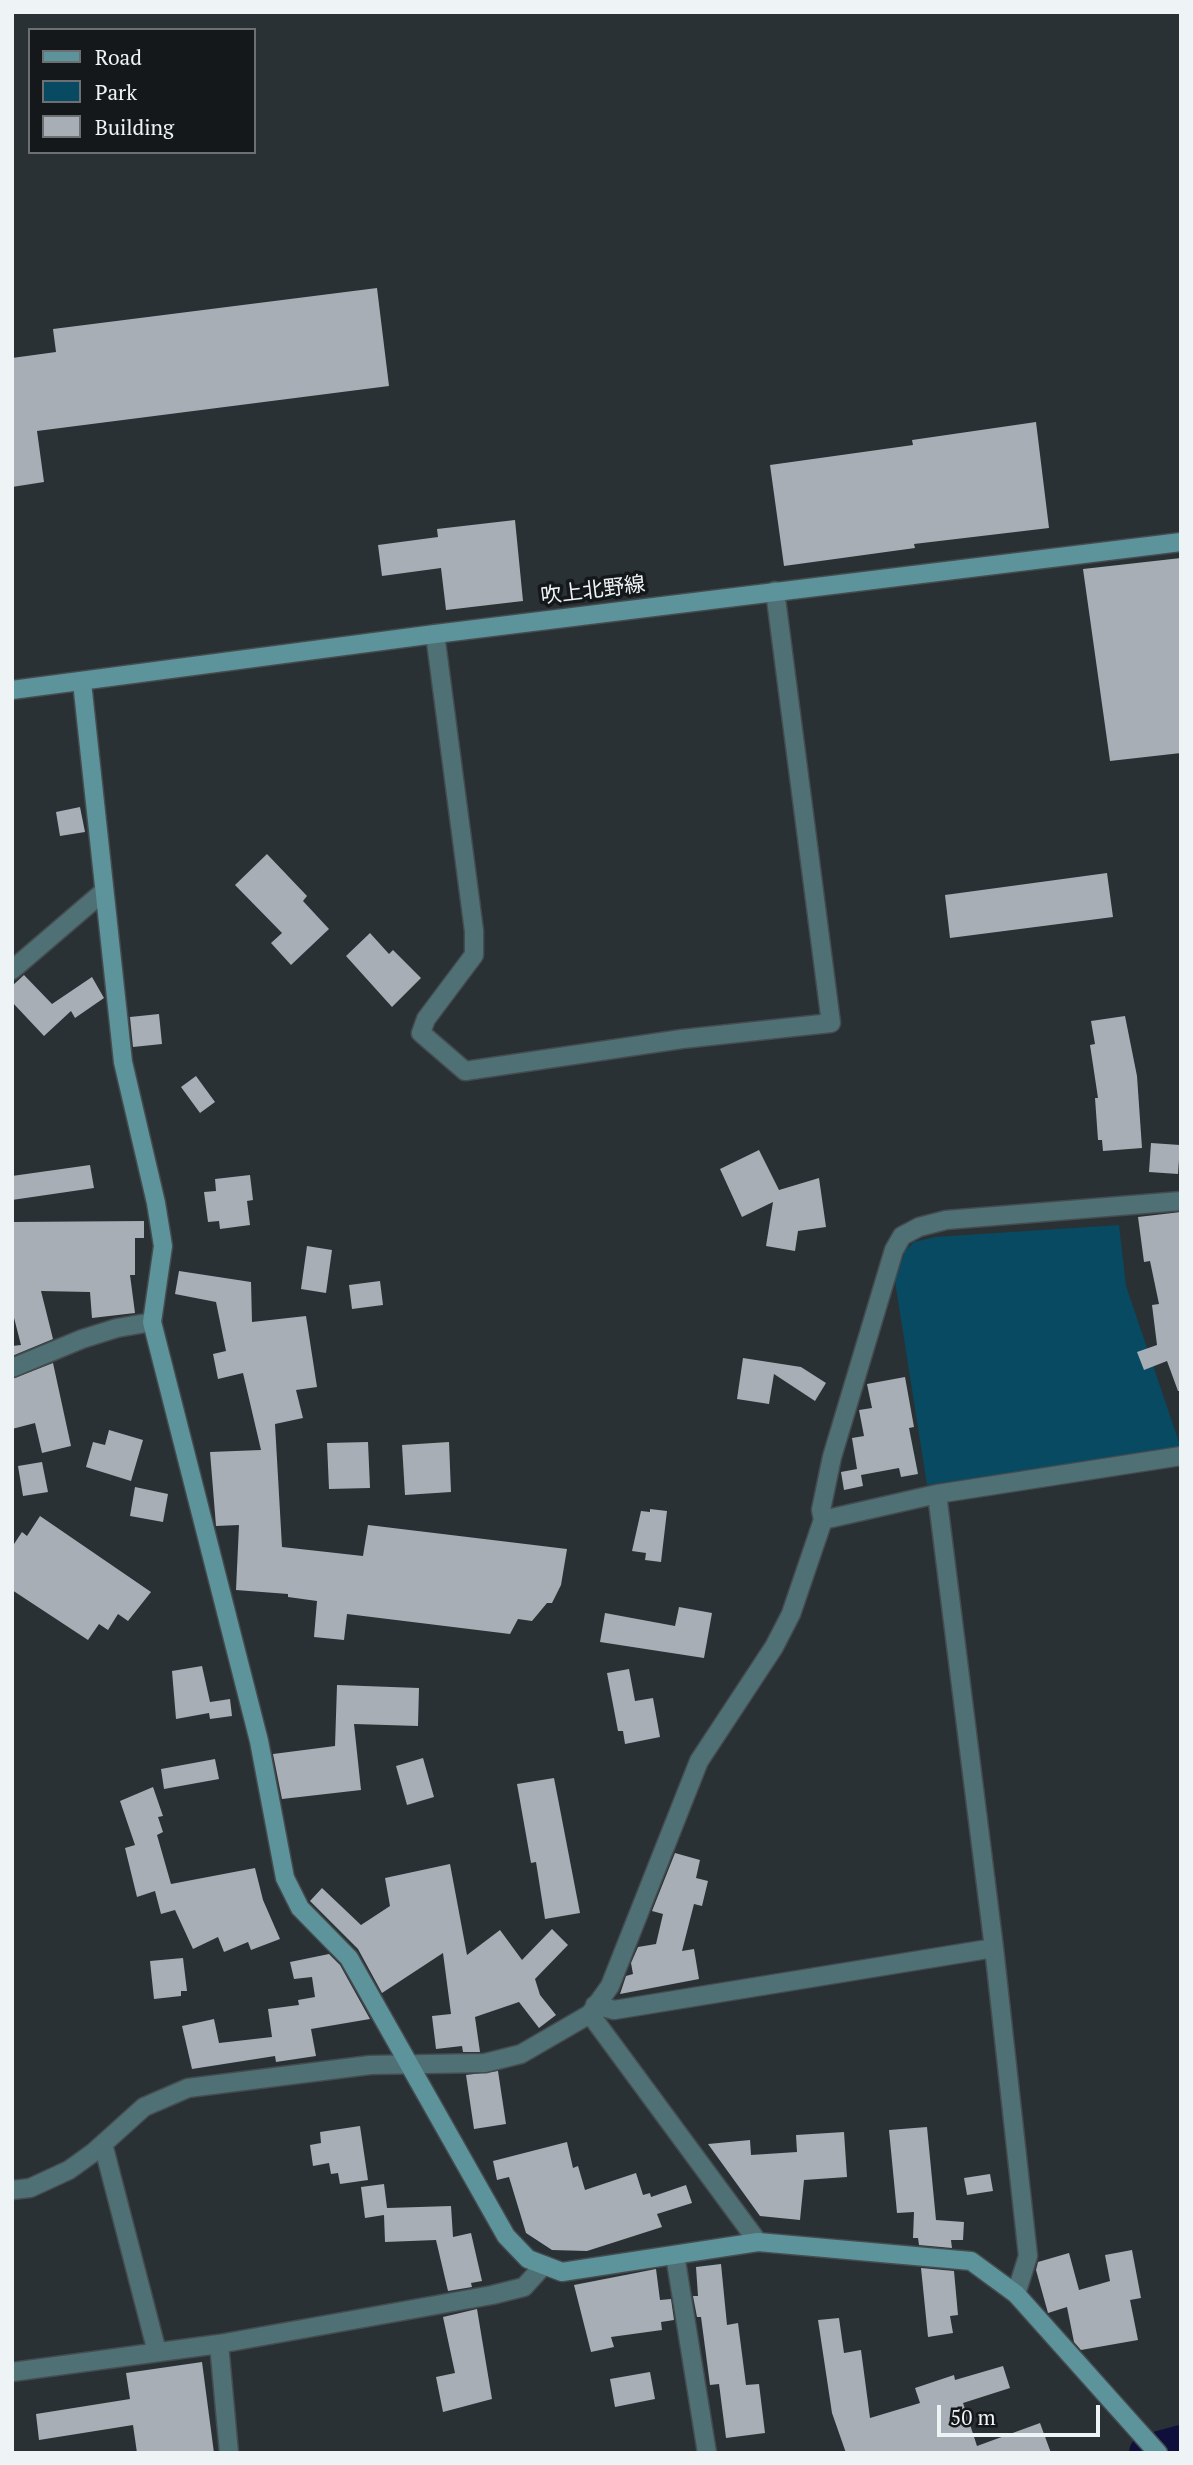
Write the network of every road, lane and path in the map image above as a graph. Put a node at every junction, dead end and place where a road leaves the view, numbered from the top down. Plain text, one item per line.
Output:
1 (1181, 542) edge
2 (775, 592) junction
3 (435, 634) junction
4 (82, 682) junction
5 (12, 690) edge
6 (103, 892) junction
7 (12, 970) edge
8 (1181, 1201) edge
9 (152, 1322) junction
10 (12, 1368) edge
11 (1181, 1456) edge
12 (937, 1494) junction
13 (823, 1520) junction
14 (994, 1948) junction
15 (593, 2010) junction
16 (409, 2065) junction
17 (103, 2144) junction
18 (12, 2190) edge
19 (758, 2242) junction
20 (675, 2255) junction
21 (544, 2264) junction
22 (1016, 2294) junction
23 (219, 2344) junction
24 (157, 2352) junction
25 (12, 2372) edge
26 (229, 2453) edge
27 (707, 2453) edge
28 (1158, 2453) edge

1 - 2 street, 吹上北野線
2 - 3 street, 吹上北野線
2 - 3 street
3 - 4 street, 吹上北野線
4 - 5 street, 吹上北野線
4 - 6 street
6 - 7 street
6 - 9 street
8 - 13 street
9 - 10 street
9 - 16 street
11 - 12 street
12 - 13 street
12 - 14 street
13 - 15 street
14 - 15 street
14 - 22 street
15 - 16 street
15 - 19 street
16 - 17 street
16 - 21 street
17 - 18 street
17 - 24 street
19 - 20 street
19 - 22 street
20 - 21 street
20 - 27 street
21 - 23 street
22 - 28 street
23 - 24 street
23 - 26 street
24 - 25 street

